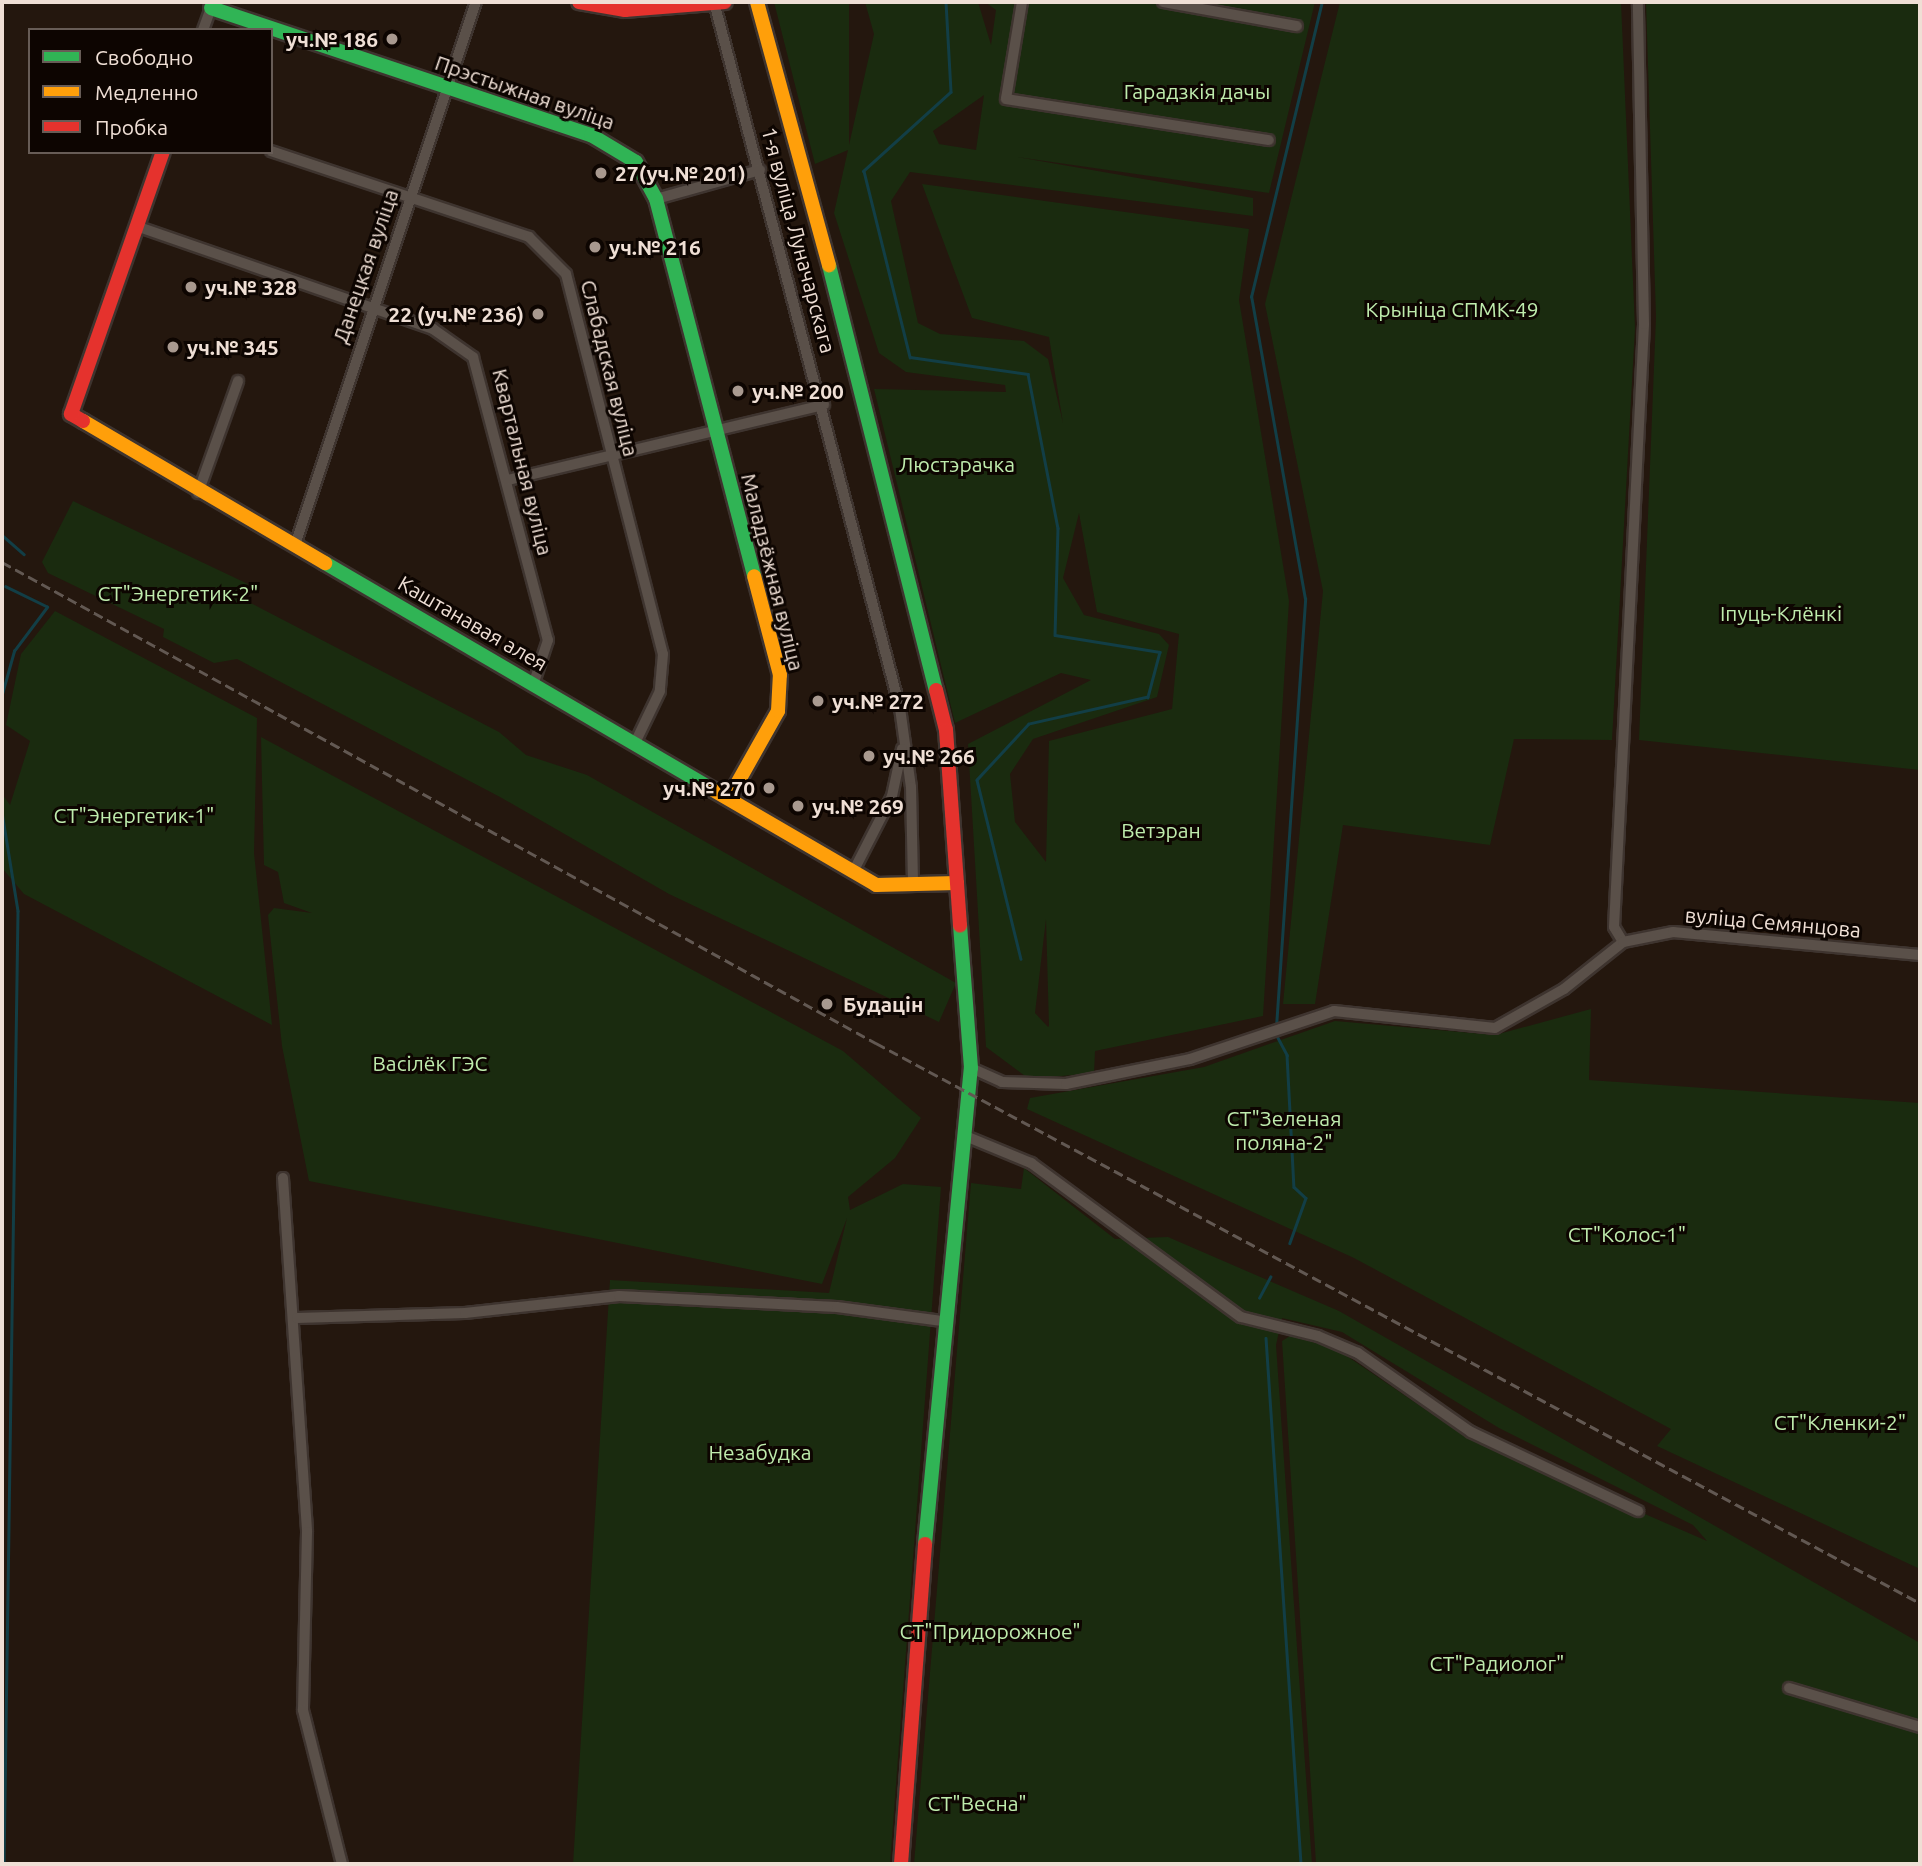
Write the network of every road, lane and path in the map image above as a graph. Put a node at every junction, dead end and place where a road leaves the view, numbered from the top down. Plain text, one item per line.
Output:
1 (475, 2) edge
2 (579, 2) edge
3 (757, 2) edge
4 (1022, 2) edge
5 (1163, 2) edge
6 (1637, 2) edge
7 (718, 3) edge
8 (212, 5) edge
9 (1297, 26) dead end
10 (204, 28) edge
11 (448, 87) junction
12 (1269, 140) dead end
13 (273, 152) edge
14 (162, 154) edge
15 (760, 170) junction
16 (409, 196) junction
17 (656, 199) junction
18 (139, 227) junction
19 (370, 308) junction
20 (238, 381) dead end
21 (824, 405) junction
22 (715, 429) junction
23 (613, 456) junction
24 (508, 480) junction
25 (198, 493) junction
26 (295, 545) junction
27 (534, 682) junction
28 (903, 735) junction
29 (635, 743) junction
30 (729, 798) junction
31 (854, 870) junction
32 (957, 883) junction
33 (913, 886) junction
34 (1623, 942) junction
35 (1920, 955) edge
36 (971, 1068) junction
37 (963, 1135) junction
38 (283, 1178) dead end
39 (297, 1318) junction
40 (942, 1321) junction
41 (1638, 1511) dead end
42 (1789, 1688) dead end
43 (1920, 1727) edge
44 (342, 1864) edge
45 (901, 1864) edge

1 - 11 street, Данецкая вуліца
2 - 7 street
3 - 32 street
4 - 12 street
5 - 9 street
6 - 34 street
7 - 15 street, 1-я вуліца Луначарскага
8 - 10 street
8 - 11 street, Прэстыжная вуліца
11 - 16 street, Данецкая вуліца
11 - 17 street, Прэстыжная вуліца
13 - 16 street, Слабадская вуліца
14 - 18 street
15 - 17 street
15 - 21 street, 1-я вуліца Луначарскага
16 - 19 street, Данецкая вуліца
16 - 23 street, Слабадская вуліца
17 - 22 street, Прэстыжная вуліца
18 - 19 street, Квартальная вуліца
18 - 25 street, Каштанавая алея
19 - 24 street, Квартальная вуліца
19 - 26 street, Данецкая вуліца
20 - 25 street
21 - 22 street
21 - 28 street, 1-я вуліца Луначарскага
22 - 23 street
22 - 30 street, Маладзёжная вуліца
23 - 24 street
23 - 29 street, Слабадская вуліца
24 - 27 street, Квартальная вуліца
25 - 26 street, Каштанавая алея
26 - 27 street, Каштанавая алея
27 - 29 street, Каштанавая алея
28 - 31 street
28 - 33 street
29 - 30 street, Каштанавая алея
30 - 31 street, Каштанавая алея
31 - 33 street, Каштанавая алея
32 - 33 street, Каштанавая алея
32 - 36 street
34 - 35 street, вуліца Семянцова
34 - 36 street, вуліца Семянцова
36 - 37 street
37 - 40 street
37 - 41 street
38 - 39 street
39 - 40 street
39 - 44 street
40 - 45 street
42 - 43 street

